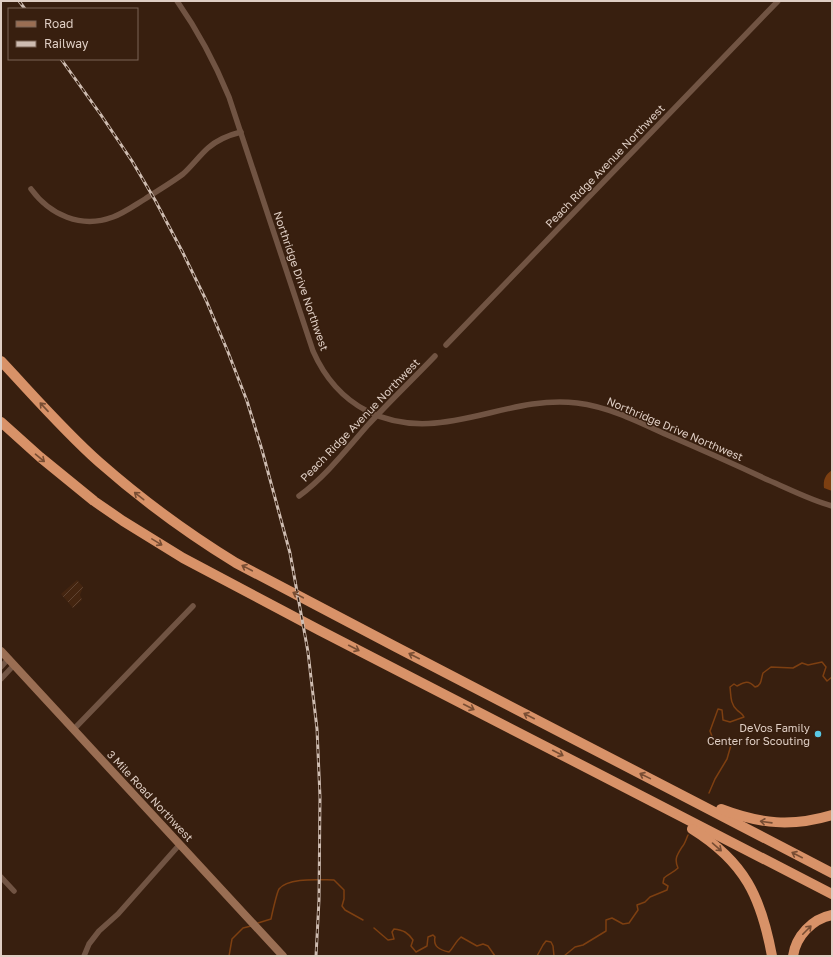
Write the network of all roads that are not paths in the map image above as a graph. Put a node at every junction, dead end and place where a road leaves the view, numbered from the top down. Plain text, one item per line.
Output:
1 (177, 1) edge
2 (778, 1) edge
3 (240, 132) junction
4 (31, 189) dead end
5 (446, 344) dead end
6 (435, 356) dead end
7 (1, 361) edge
8 (377, 416) junction
9 (1, 422) edge
10 (299, 496) dead end
11 (832, 506) edge
12 (193, 606) dead end
13 (1, 651) edge
14 (8, 659) junction
15 (14, 665) junction
16 (1, 667) edge
17 (1, 679) edge
18 (74, 729) junction
19 (662, 784) junction
20 (625, 788) junction
21 (832, 815) edge
22 (180, 844) junction
23 (832, 873) edge
24 (1, 877) edge
25 (14, 891) dead end
26 (832, 894) edge
27 (832, 915) edge
28 (84, 956) edge
29 (283, 956) edge
30 (772, 956) edge
31 (793, 956) edge

1 - 3 street, Northridge Drive Northwest
2 - 5 street, Peach Ridge Avenue Northwest
3 - 4 street
3 - 8 street, Northridge Drive Northwest
6 - 8 street, Peach Ridge Avenue Northwest
19 -> 7 highway
8 - 10 street, Peach Ridge Avenue Northwest
8 - 11 street, Northridge Drive Northwest
9 -> 20 highway
12 - 18 street
13 - 14 main road, 3 Mile Road Northwest
14 - 15 main road, 3 Mile Road Northwest
14 - 16 street
15 - 17 street
15 - 18 main road, 3 Mile Road Northwest
18 - 22 main road, 3 Mile Road Northwest
21 -> 19 highway
23 -> 19 highway
20 - 26 highway
20 -> 30 highway
22 - 28 street
22 - 29 main road, 3 Mile Road Northwest
24 - 25 street
31 -> 27 highway

